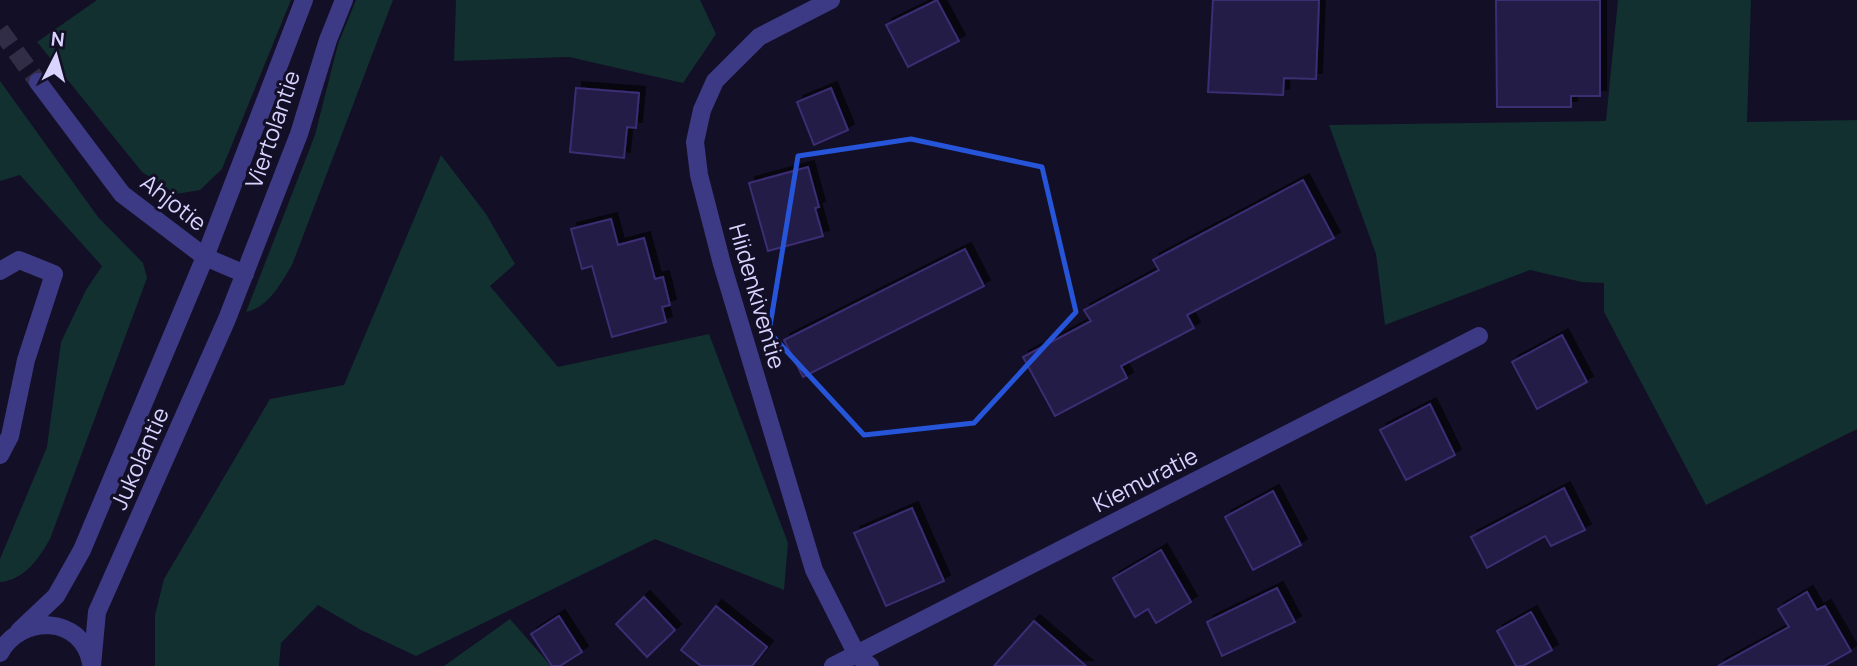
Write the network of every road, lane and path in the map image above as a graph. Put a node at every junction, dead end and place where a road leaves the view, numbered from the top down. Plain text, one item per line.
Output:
1 (304, 0) edge
2 (344, 0) edge
3 (831, 0) edge
4 (38, 82) tunnel mouth
5 (205, 257) junction
6 (0, 271) edge
7 (245, 274) junction
8 (1479, 336) dead end
9 (0, 455) edge
10 (19, 631) junction
11 (0, 652) edge
12 (863, 661) edge
13 (92, 666) edge
14 (833, 666) edge

1 - 5 street, Viertolantie
2 - 7 street, Viertolantie
3 - 12 street, Hiidenkiventie
4 - 5 street, Ahjotie
5 - 7 street, Ahjotie
5 - 10 street, Jukolantie
6 - 9 street
7 - 13 street, Jukolantie
8 - 12 street, Kiemuratie
10 - 11 street, Jukolantie
10 - 13 street
12 - 14 street, Kiemuratie

